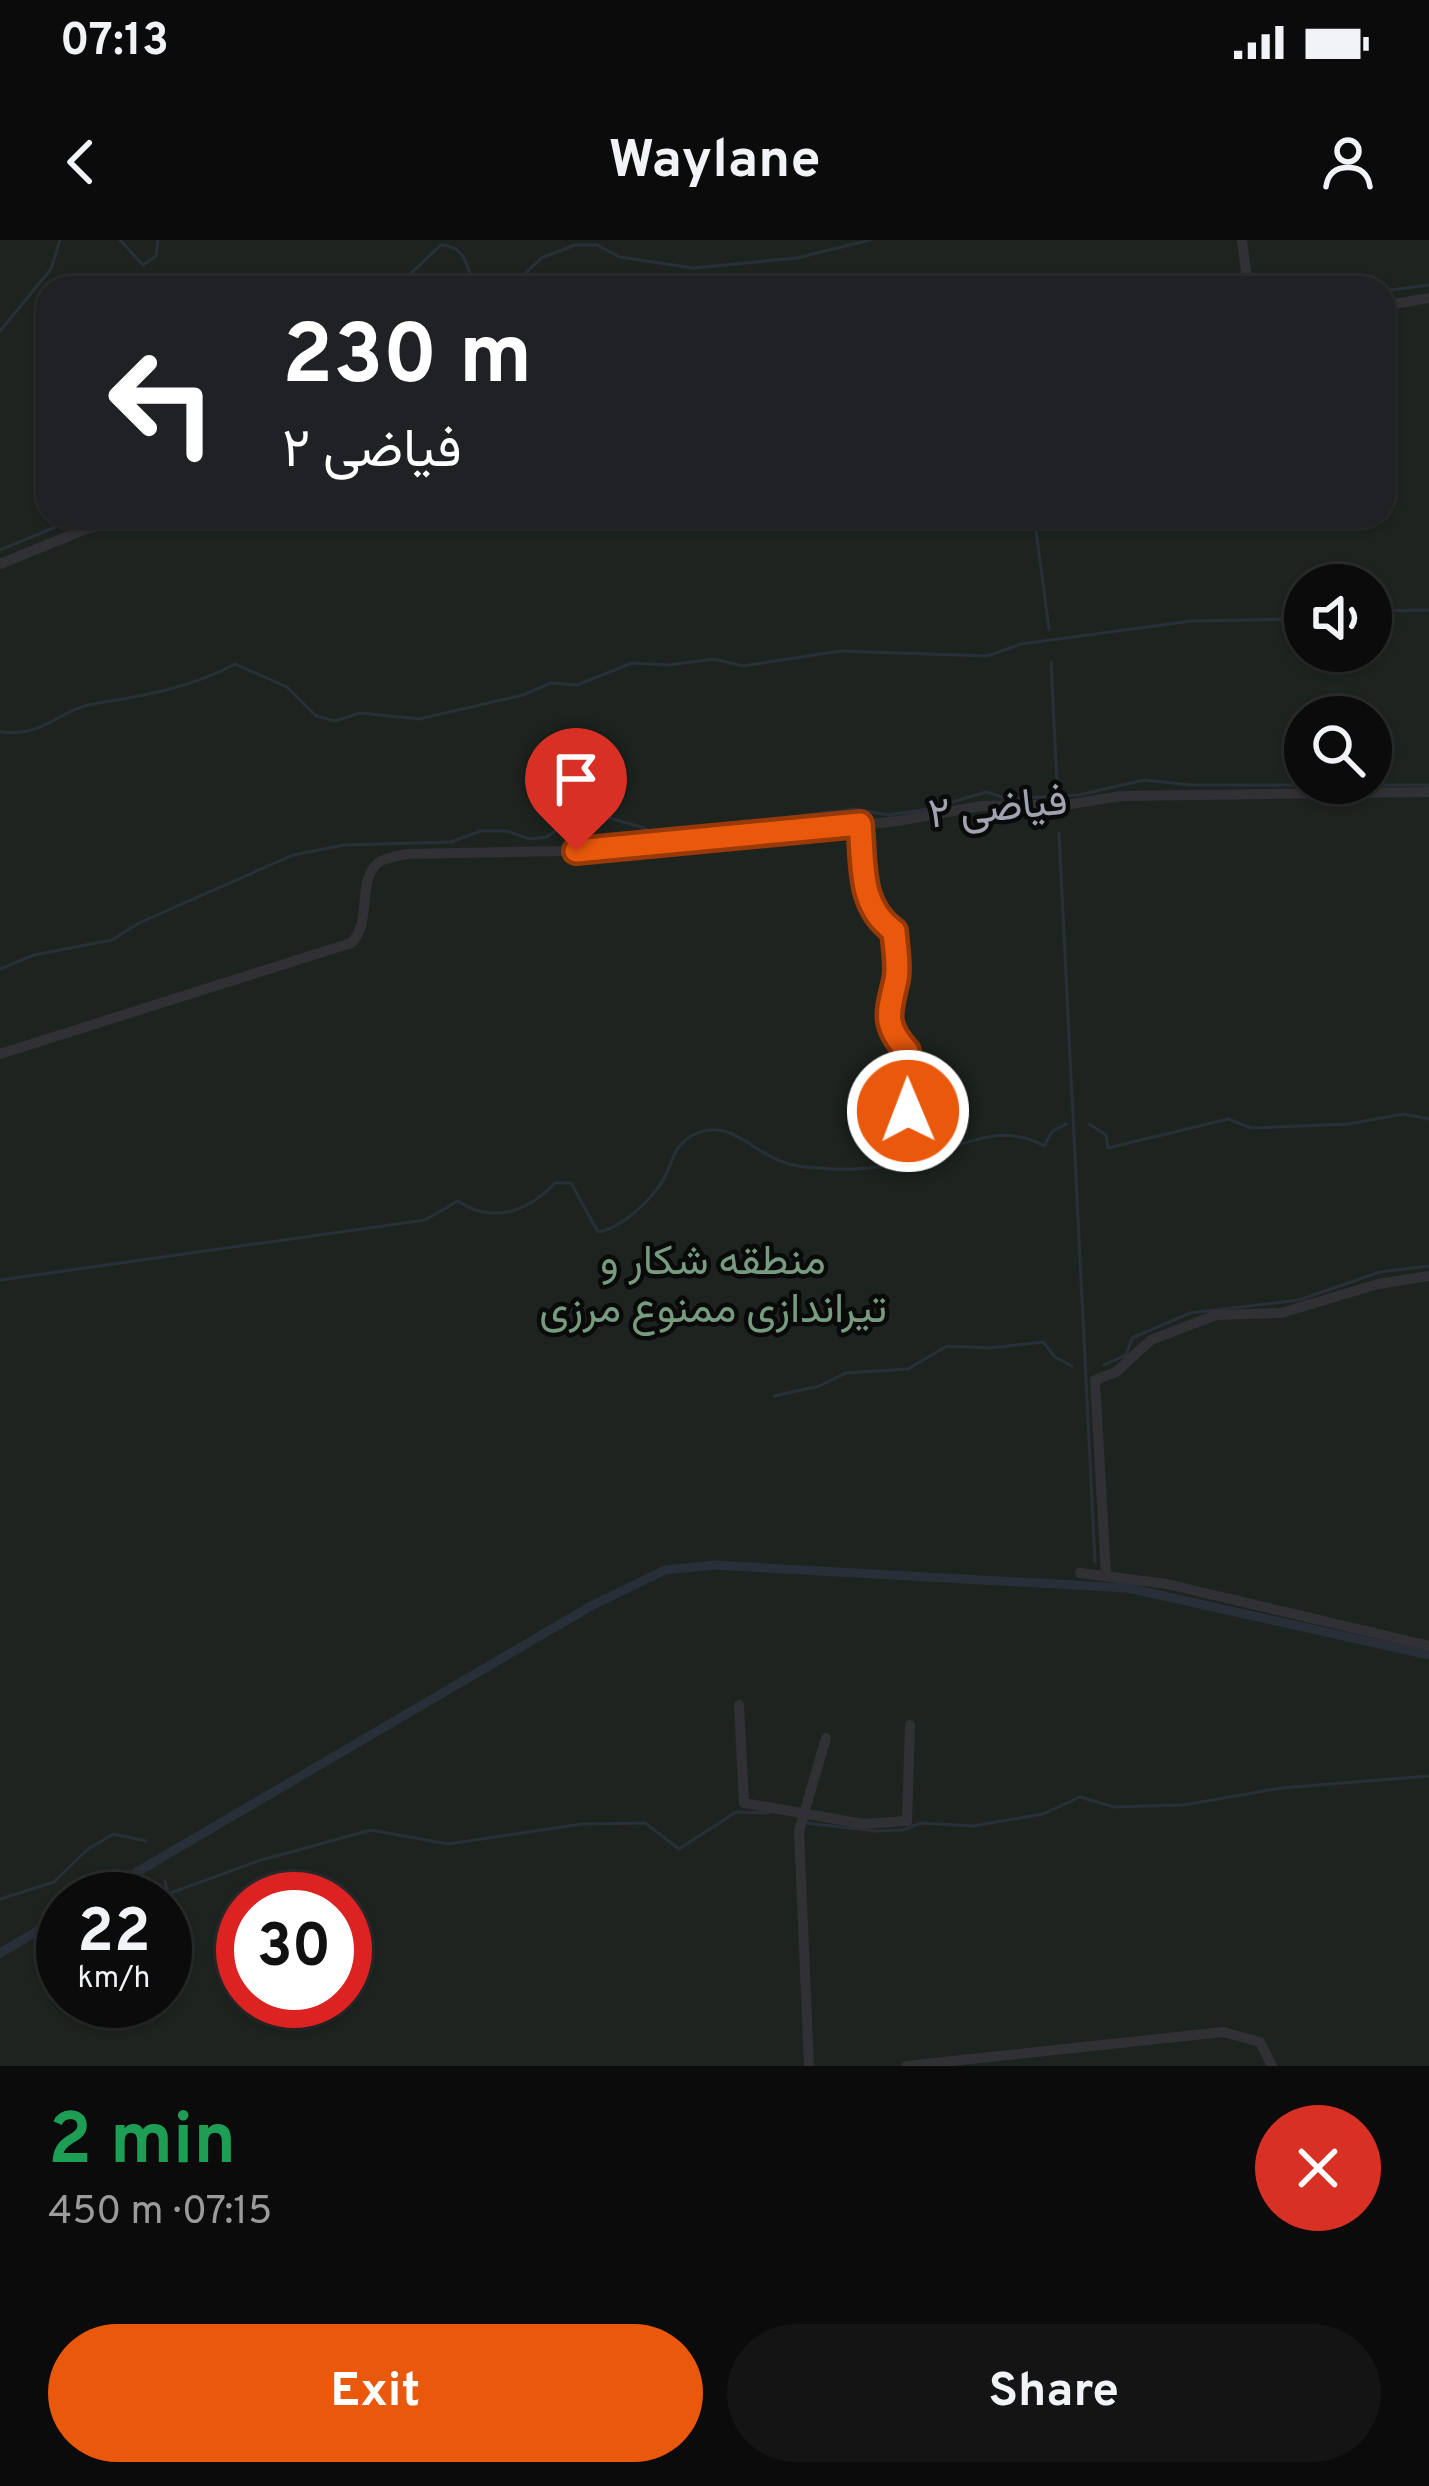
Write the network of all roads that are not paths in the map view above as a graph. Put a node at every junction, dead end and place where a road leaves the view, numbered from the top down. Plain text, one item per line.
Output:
1 (1242, 240) edge
2 (1246, 276) edge
3 (1429, 298) edge
4 (1395, 303) edge
5 (90, 528) edge
6 (0, 565) edge
7 (1429, 791) edge
8 (860, 824) junction
9 (0, 1054) edge
10 (950, 1136) dead end
11 (1429, 1276) edge
12 (1080, 1573) dead end
13 (1106, 1574) junction
14 (1429, 1646) edge
15 (739, 1706) dead end
16 (910, 1725) dead end
17 (826, 1738) dead end
18 (804, 1820) junction
19 (986, 2061) edge
20 (809, 2066) edge
21 (906, 2066) edge
22 (1272, 2066) edge

1 - 2 street
3 - 4 street
5 - 6 street
7 - 8 street, فیاضی ۲
8 - 9 street, فیاضی ۲
8 - 10 street
11 - 13 street
12 - 13 street
13 - 14 street
15 - 18 street
16 - 18 street
17 - 18 street
18 - 20 street
19 - 21 street
19 - 22 street

